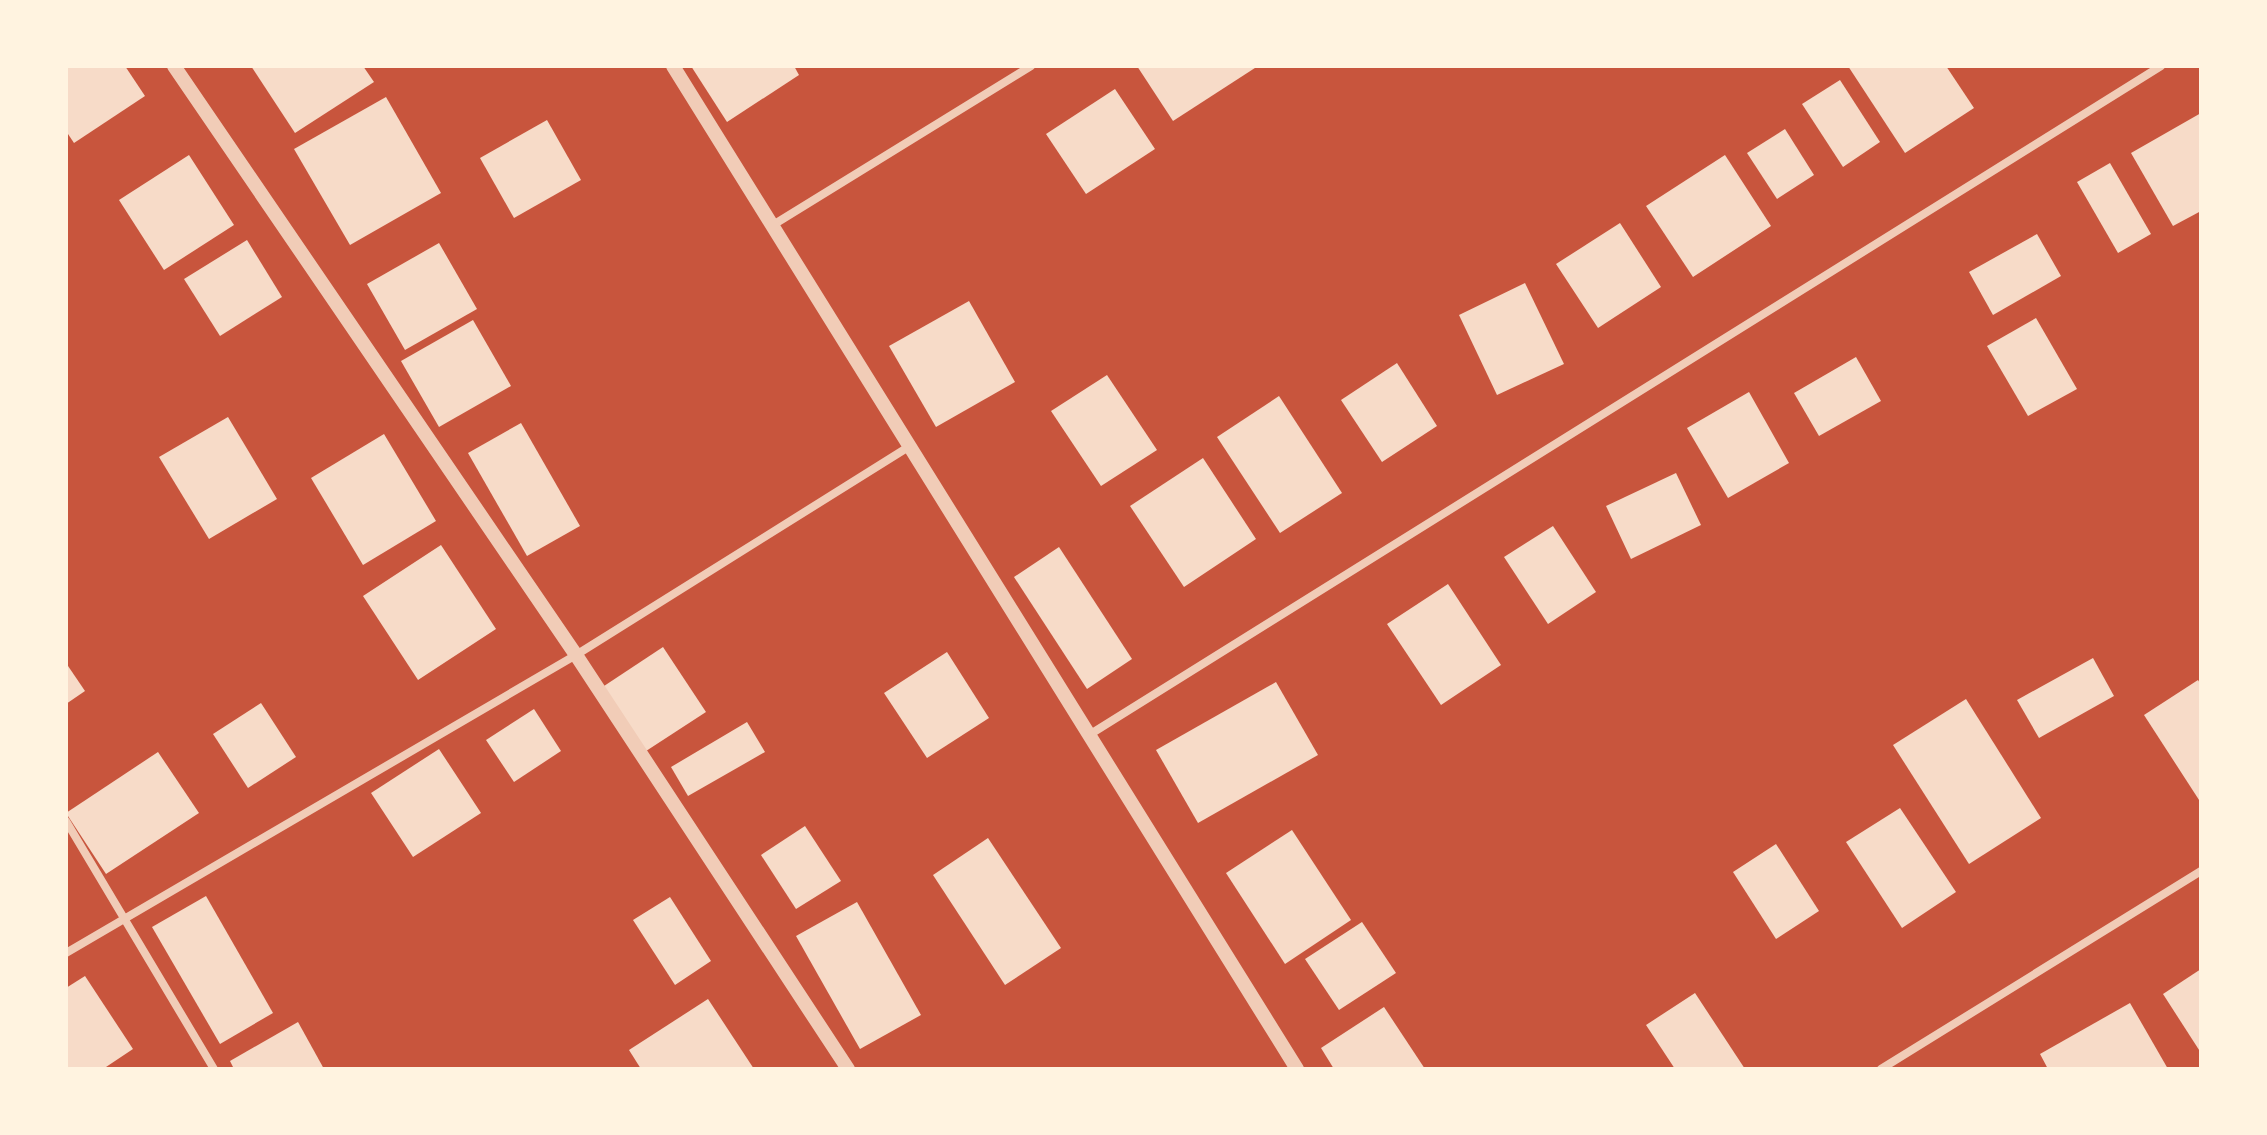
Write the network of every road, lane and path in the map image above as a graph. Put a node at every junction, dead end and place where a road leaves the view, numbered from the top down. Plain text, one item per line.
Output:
1 (174, 66) edge
2 (673, 66) edge
3 (1031, 66) edge
4 (2161, 66) edge
5 (773, 225) junction
6 (910, 446) junction
7 (576, 655) junction
8 (1089, 735) junction
9 (66, 821) edge
10 (2201, 871) edge
11 (125, 920) junction
12 (66, 953) edge
13 (214, 1069) edge
14 (848, 1069) edge
15 (1297, 1069) edge
16 (1881, 1069) edge

1 - 7 street
2 - 5 street
3 - 5 street
4 - 8 street
5 - 6 street
6 - 7 street
6 - 8 street
7 - 11 street
7 - 14 street
8 - 15 street
9 - 11 street
10 - 16 street
11 - 12 street
11 - 13 street

